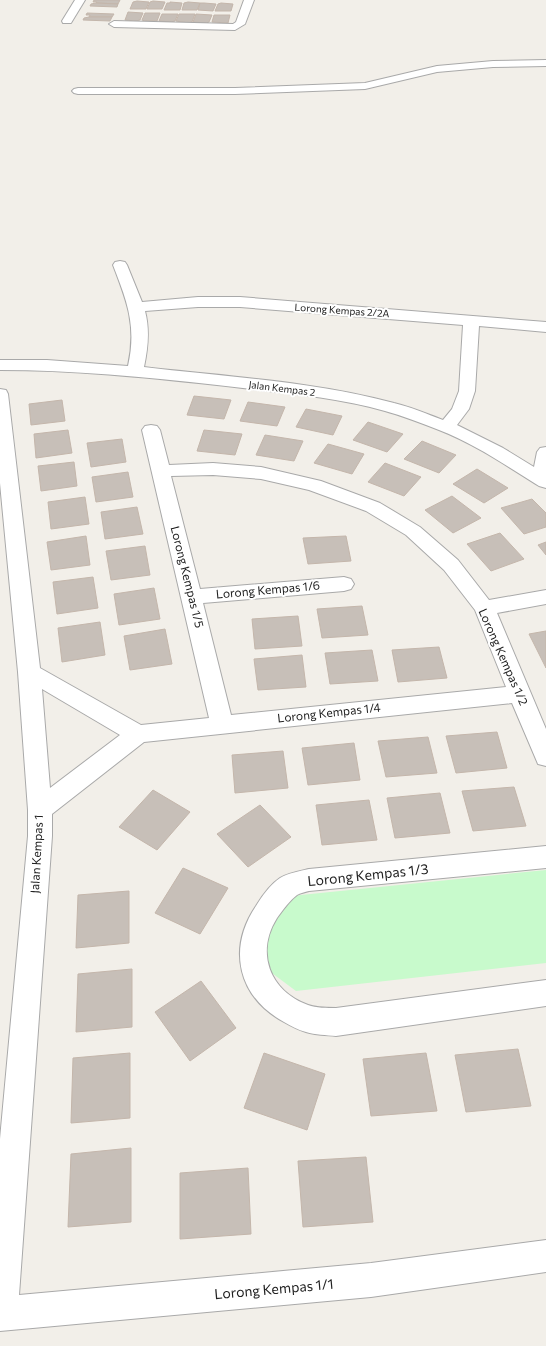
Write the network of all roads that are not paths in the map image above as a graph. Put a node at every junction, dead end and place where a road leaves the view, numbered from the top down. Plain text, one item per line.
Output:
1 (80, 0) edge
2 (248, 0) edge
3 (68, 21) dead end
4 (114, 24) dead end
5 (546, 63) edge
6 (78, 91) dead end
7 (120, 265) dead end
8 (137, 307) junction
9 (471, 321) junction
10 (546, 327) edge
11 (0, 365) edge
12 (135, 371) junction
13 (0, 394) edge
14 (447, 427) junction
15 (151, 430) dead end
16 (546, 452) edge
17 (161, 470) junction
18 (543, 480) edge
19 (344, 584) dead end
20 (192, 596) junction
21 (546, 597) edge
22 (484, 608) junction
23 (29, 672) junction
24 (520, 694) junction
25 (222, 724) junction
26 (138, 734) junction
27 (546, 757) edge
28 (40, 810) junction
29 (546, 857) edge
30 (546, 993) edge
31 (546, 1256) edge
32 (1, 1314) edge

1 - 3 street
2 - 4 street
5 - 6 street
7 - 8 street
8 - 9 street, Lorong Kempas 2/2A
8 - 12 street
9 - 10 street, Lorong Kempas 2/2A
9 - 14 street
11 - 12 street, Jalan Kempas 2
12 - 14 street, Jalan Kempas 2
13 - 23 street, Jalan Kempas 1
14 - 18 street, Jalan Kempas 2
15 - 17 street, Lorong Kempas 1/5
16 - 18 street
17 - 20 street, Lorong Kempas 1/5
17 - 22 street, Lorong Kempas 1/2
19 - 20 street, Lorong Kempas 1/6
20 - 25 street, Lorong Kempas 1/5
21 - 22 street
22 - 24 street, Lorong Kempas 1/2
23 - 26 street
23 - 28 street, Jalan Kempas 1
24 - 25 street, Lorong Kempas 1/4
24 - 27 street, Lorong Kempas 1/2
25 - 26 street, Lorong Kempas 1/4
26 - 28 street
28 - 32 street, Jalan Kempas 1
29 - 30 street, Lorong Kempas 1/3
31 - 32 street, Lorong Kempas 1/1

